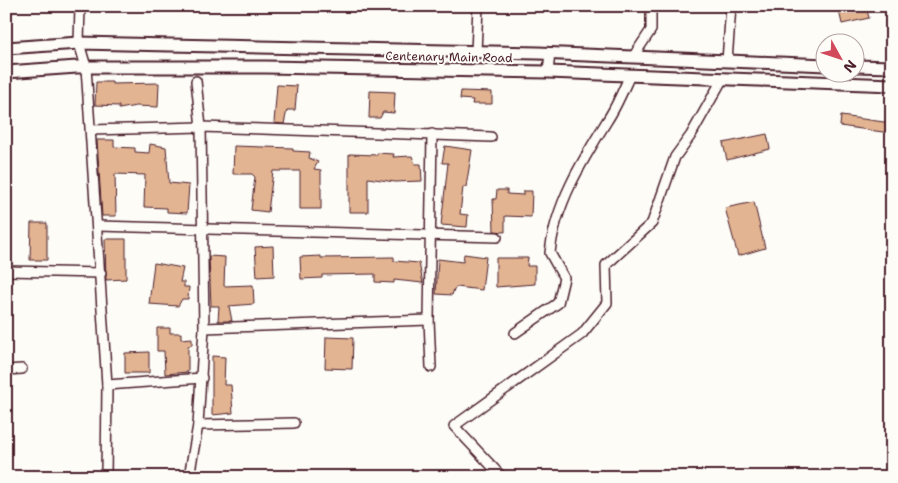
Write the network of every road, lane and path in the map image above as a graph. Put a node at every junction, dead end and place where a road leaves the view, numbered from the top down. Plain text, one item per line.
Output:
1 (80, 6) edge
2 (478, 6) edge
3 (651, 6) edge
4 (731, 6) edge
5 (78, 43) junction
6 (6, 48) edge
7 (476, 52) junction
8 (550, 53) junction
9 (634, 57) junction
10 (726, 61) junction
11 (816, 65) edge
12 (866, 66) edge
13 (86, 67) junction
14 (892, 67) edge
15 (6, 72) edge
16 (548, 72) junction
17 (630, 74) junction
18 (723, 78) junction
19 (196, 81) dead end
20 (892, 85) edge
21 (201, 127) junction
22 (91, 130) junction
23 (432, 134) junction
24 (491, 137) dead end
25 (98, 226) junction
26 (201, 228) junction
27 (431, 237) junction
28 (498, 238) dead end
29 (6, 271) edge
30 (100, 273) junction
31 (428, 320) junction
32 (204, 328) junction
33 (515, 333) dead end
34 (431, 366) dead end
35 (22, 369) dead end
36 (6, 370) edge
37 (202, 378) junction
38 (107, 385) junction
39 (294, 423) dead end
40 (198, 425) junction
41 (106, 477) edge
42 (189, 477) edge
43 (502, 477) edge

1 - 5 street
2 - 7 street
3 - 9 street
4 - 10 street
5 - 6 street, Centenary Main Road
5 - 7 street, Centenary Main Road
5 - 13 street
7 - 8 street, Centenary Main Road
8 - 9 street, Centenary Main Road
8 - 16 street
9 - 10 street, Centenary Main Road
10 - 11 street, Centenary Main Road
12 - 14 street
13 - 15 street, Centenary Main Road
13 - 16 street, Centenary Main Road
13 - 22 street
16 - 17 street, Centenary Main Road
17 - 18 street, Centenary Main Road
17 - 33 street
18 - 20 street, Centenary Main Road
18 - 43 street
19 - 21 street
21 - 22 street
21 - 23 street
21 - 26 street
22 - 25 street
23 - 24 street
23 - 27 street
25 - 26 street
25 - 30 street
26 - 27 street
26 - 32 street
27 - 28 street
27 - 31 street
29 - 30 street
30 - 38 street
31 - 32 street
31 - 34 street
32 - 37 street
35 - 36 street
37 - 38 street
37 - 40 street
38 - 41 street
39 - 40 street
40 - 42 street

